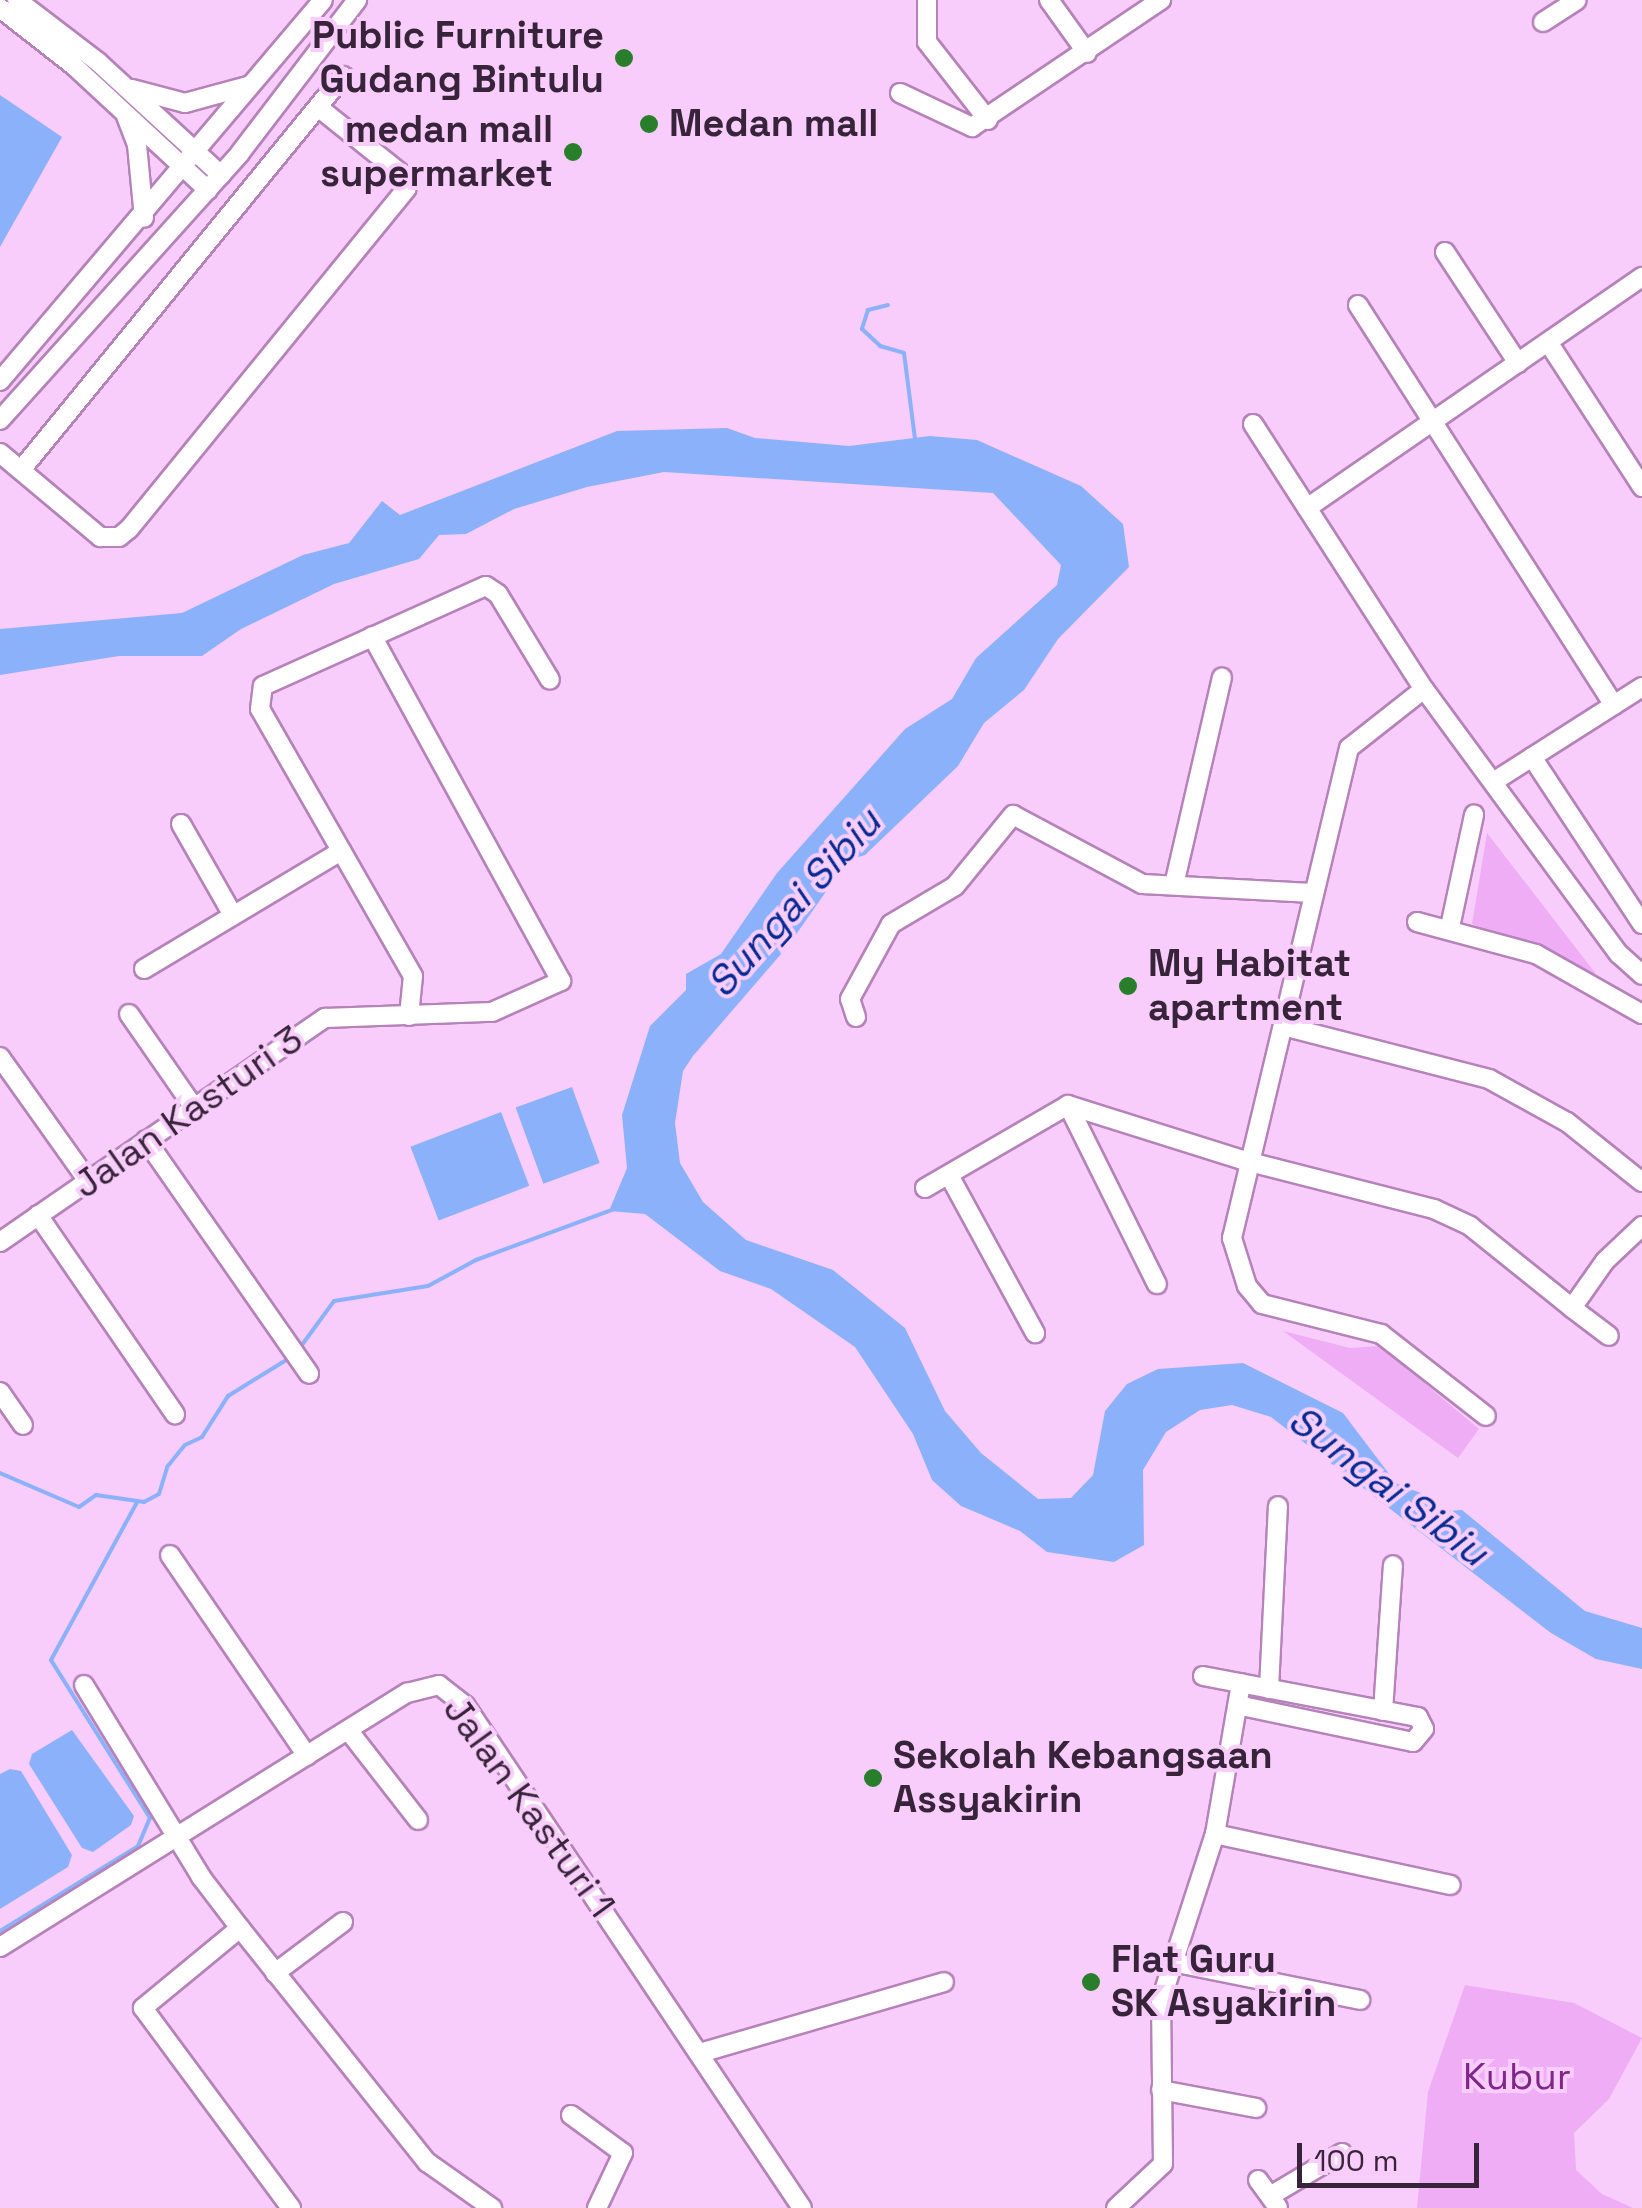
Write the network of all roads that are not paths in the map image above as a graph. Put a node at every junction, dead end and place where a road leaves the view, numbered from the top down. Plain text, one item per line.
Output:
1 (16, 0) edge
2 (323, 0) edge
3 (357, 0) edge
4 (927, 0) edge
5 (1050, 0) edge
6 (1161, 0) edge
7 (1578, 0) edge
8 (0, 8) edge
9 (1542, 22) dead end
10 (1087, 53) junction
11 (343, 76) dead end
12 (259, 80) junction
13 (126, 88) junction
14 (900, 93) dead end
15 (318, 107) junction
16 (125, 114) junction
17 (988, 120) junction
18 (192, 161) junction
19 (221, 175) junction
20 (208, 190) junction
21 (144, 218) junction
22 (1445, 252) dead end
23 (142, 264) junction
24 (1642, 277) edge
25 (169, 288) junction
26 (1358, 305) dead end
27 (1548, 342) junction
28 (1518, 362) junction
29 (0, 382) edge
30 (0, 420) edge
31 (1433, 422) junction
32 (1252, 424) dead end
33 (0, 453) edge
34 (20, 470) junction
35 (1642, 486) edge
36 (1307, 508) junction
37 (372, 636) junction
38 (1222, 676) dead end
39 (550, 680) dead end
40 (1642, 687) edge
41 (1424, 689) junction
42 (1614, 704) junction
43 (1532, 757) junction
44 (1493, 782) junction
45 (1474, 816) dead end
46 (181, 824) dead end
47 (341, 851) junction
48 (1174, 885) junction
49 (1313, 894) junction
50 (234, 915) junction
51 (1417, 922) dead end
52 (1642, 924) edge
53 (1450, 927) junction
54 (144, 969) dead end
55 (1642, 975) edge
56 (129, 1014) dead end
57 (1642, 1014) edge
58 (409, 1016) junction
59 (856, 1018) dead end
60 (1283, 1026) junction
61 (0, 1057) edge
62 (1068, 1104) junction
63 (193, 1106) junction
64 (146, 1140) junction
65 (1246, 1162) junction
66 (950, 1177) junction
67 (88, 1181) junction
68 (1642, 1182) edge
69 (924, 1188) dead end
70 (38, 1215) junction
71 (1642, 1226) edge
72 (0, 1242) edge
73 (1158, 1284) dead end
74 (1572, 1308) junction
75 (1035, 1332) dead end
76 (1608, 1336) dead end
77 (309, 1374) dead end
78 (0, 1392) edge
79 (175, 1414) dead end
80 (1486, 1416) dead end
81 (23, 1425) dead end
82 (1278, 1506) dead end
83 (170, 1555) dead end
84 (1393, 1565) dead end
85 (1203, 1676) dead end
86 (1241, 1684) junction
87 (84, 1685) dead end
88 (1269, 1689) junction
89 (1238, 1705) junction
90 (1382, 1711) junction
91 (348, 1730) junction
92 (307, 1756) junction
93 (418, 1820) dead end
94 (1215, 1834) junction
95 (178, 1838) junction
96 (1451, 1885) dead end
97 (342, 1922) dead end
98 (240, 1928) junction
99 (0, 1947) edge
100 (1177, 1964) junction
101 (275, 1973) junction
102 (944, 1982) dead end
103 (1360, 2000) dead end
104 (700, 2054) junction
105 (1162, 2090) junction
106 (1256, 2108) dead end
107 (572, 2114) dead end
108 (1342, 2154) dead end
109 (1258, 2180) dead end
110 (1274, 2202) edge
111 (291, 2208) edge
112 (492, 2208) edge
113 (597, 2208) edge
114 (802, 2208) edge
115 (1116, 2208) edge

1 - 13 street
2 - 12 street
3 - 19 street
4 - 17 street
5 - 10 street
6 - 10 street
7 - 9 street
8 - 16 street
10 - 17 street
11 - 15 street
12 - 13 street
12 - 18 street
13 - 18 street
14 - 17 street
15 - 25 street
15 - 34 street
16 - 18 street
16 - 21 street
18 - 19 street
18 - 20 street
18 - 21 street
19 - 20 street
20 - 23 street
21 - 29 street
22 - 28 street
23 - 25 street
23 - 30 street
24 - 27 street
25 - 34 street
26 - 31 street
27 - 28 street
27 - 35 street
28 - 31 street
31 - 36 street
31 - 42 street
32 - 36 street
33 - 34 street
36 - 41 street
37 - 39 street
37 - 47 street
37 - 58 street, Jalan Kasturi 3
38 - 48 street
40 - 42 street
41 - 44 street
41 - 49 street
42 - 43 street
43 - 44 street
43 - 52 street
44 - 55 street
45 - 53 street
46 - 50 street
47 - 50 street
47 - 58 street
48 - 49 street
48 - 59 street
49 - 60 street
50 - 54 street
51 - 53 street
53 - 57 street
56 - 63 street
58 - 63 street, Jalan Kasturi 3
60 - 65 street
60 - 68 street
61 - 67 street
62 - 65 street
62 - 66 street
62 - 73 street
63 - 64 street, Jalan Kasturi 3
64 - 67 street, Jalan Kasturi 3
64 - 77 street
65 - 74 street
65 - 80 street
66 - 69 street
66 - 75 street
67 - 70 street, Jalan Kasturi 3
70 - 72 street, Jalan Kasturi 3
70 - 79 street
71 - 74 street
74 - 76 street
78 - 81 street
82 - 88 street
83 - 92 street
84 - 90 street
85 - 86 street
86 - 88 street
86 - 89 street
87 - 95 street
88 - 90 street
89 - 90 street
89 - 94 street
91 - 92 street, Jalan Kasturi 1
91 - 93 street
91 - 104 street, Jalan Kasturi 1
92 - 95 street, Jalan Kasturi 1
94 - 96 street
94 - 100 street
95 - 98 street
95 - 99 street, Jalan Kasturi 1
97 - 101 street
98 - 101 street
98 - 111 street
100 - 103 street
100 - 105 street
101 - 112 street
102 - 104 street
104 - 114 street, Jalan Kasturi 1
105 - 106 street
105 - 115 street
107 - 113 street
108 - 110 street
109 - 110 street

